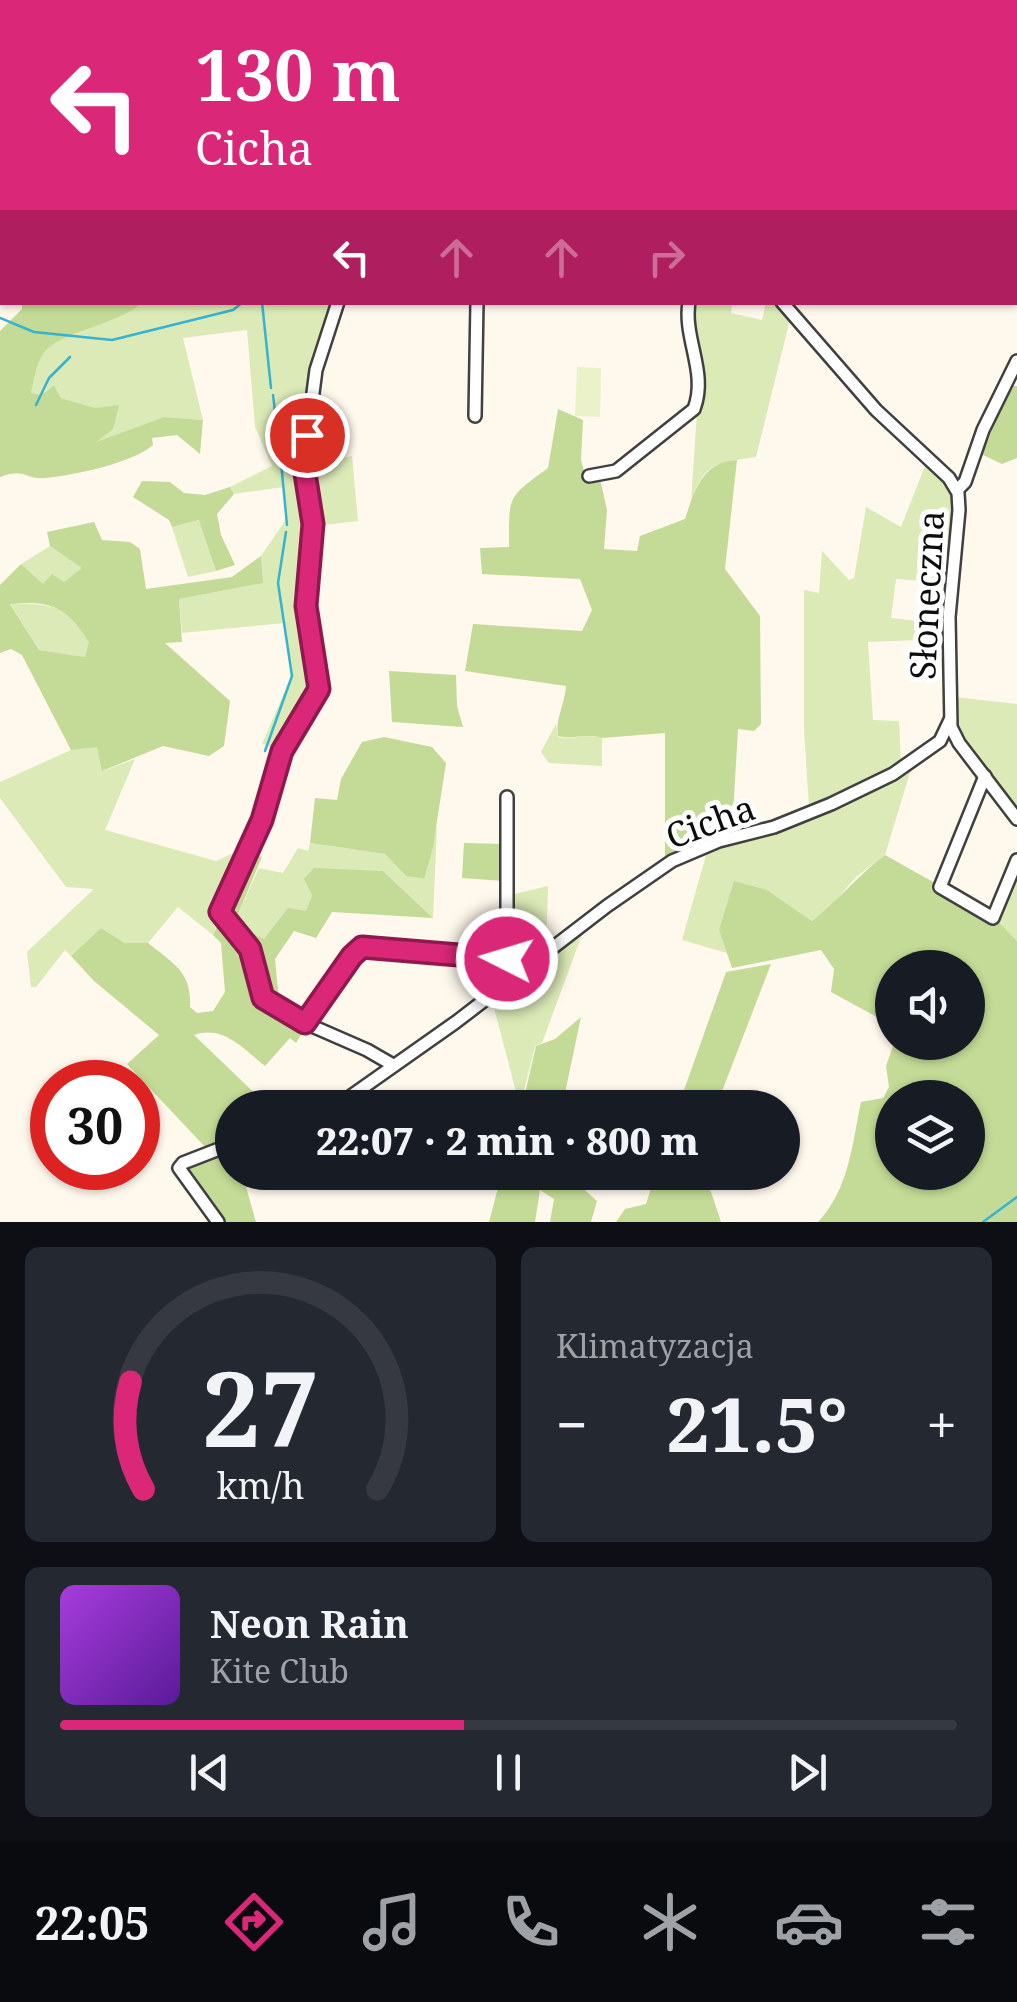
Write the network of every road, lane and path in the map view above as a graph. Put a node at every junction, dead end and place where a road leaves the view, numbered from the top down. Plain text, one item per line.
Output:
1 (337, 305) edge
2 (476, 305) edge
3 (688, 305) edge
4 (785, 305) edge
5 (1017, 361) edge
6 (475, 416) dead end
7 (589, 476) dead end
8 (957, 490) junction
9 (950, 720) junction
10 (940, 741) junction
11 (958, 741) junction
12 (985, 776) junction
13 (507, 797) dead end
14 (1017, 819) edge
15 (1017, 860) edge
16 (507, 959) junction
17 (512, 979) junction
18 (305, 1023) junction
19 (393, 1065) junction
20 (359, 1090) edge
21 (215, 1151) edge
22 (218, 1222) edge

1 - 18 street
2 - 6 street
3 - 7 street
4 - 8 street, Słoneczna
5 - 8 street
8 - 9 street, Słoneczna
9 - 10 street, Cicha
9 - 11 street, Słoneczna
10 - 11 street
10 - 17 street, Cicha
11 - 12 street, Słoneczna
12 - 14 street, Słoneczna
12 - 15 street
13 - 16 street
16 - 17 street
16 - 18 street
17 - 19 street, Cicha
18 - 19 street
19 - 20 street, Cicha
21 - 22 street

